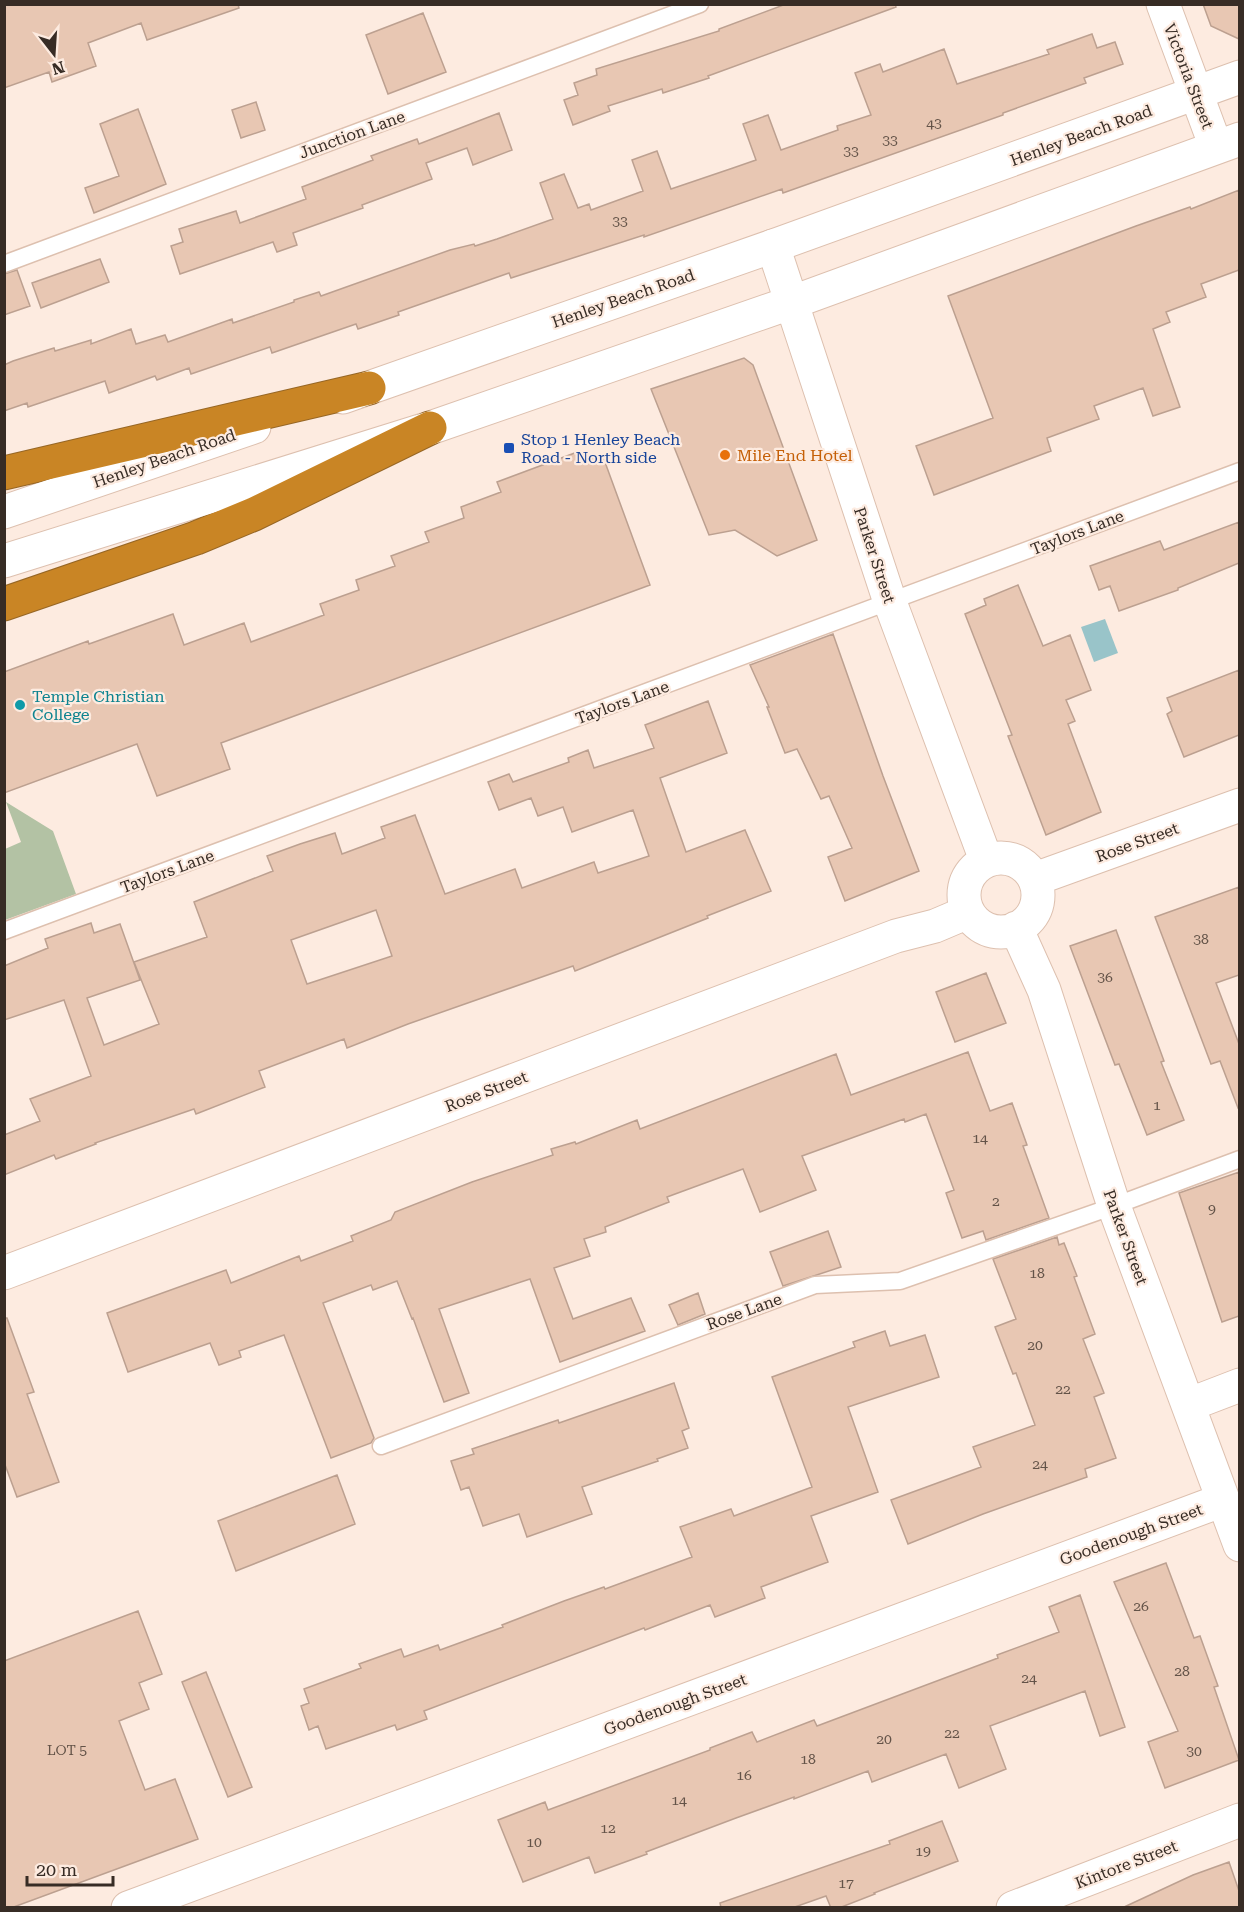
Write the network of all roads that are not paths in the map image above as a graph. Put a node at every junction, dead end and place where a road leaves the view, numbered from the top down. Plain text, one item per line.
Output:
1 (700, 4) edge
2 (1163, 4) edge
3 (1239, 76) edge
4 (1196, 93) junction
5 (1228, 143) edge
6 (773, 246) junction
7 (4, 264) edge
8 (793, 302) junction
9 (369, 388) junction
10 (430, 428) junction
11 (1239, 471) edge
12 (4, 473) edge
13 (4, 512) edge
14 (4, 561) edge
15 (890, 602) junction
16 (4, 604) edge
17 (1239, 805) edge
18 (986, 860) junction
19 (1035, 879) junction
20 (968, 912) junction
21 (1016, 928) junction
22 (4, 931) edge
23 (1239, 1159) edge
24 (1114, 1206) junction
25 (4, 1273) edge
26 (1239, 1386) edge
27 (1188, 1405) junction
28 (381, 1446) dead end
29 (1223, 1500) junction
30 (1239, 1545) edge
31 (1239, 1820) edge
32 (128, 1908) edge
33 (1012, 1908) edge

1 - 7 lane, Junction Lane
2 - 4 street, Victoria Street
3 - 4 street, Henley Beach Road
4 - 5 street, Victoria Street
4 - 6 street, Henley Beach Road
5 - 8 street
6 - 8 street, Parker Street
6 - 9 street, Henley Beach Road
8 - 10 street
8 - 15 street, Parker Street
9 - 12 highway
9 - 13 street, Henley Beach Road
10 - 14 street
10 - 16 highway
11 - 15 lane, Taylors Lane
15 - 18 street, Parker Street
15 - 22 lane, Taylors Lane
17 - 19 street, Rose Street
18 - 19 street
18 - 20 street
19 - 21 street
20 - 21 street
20 - 25 street, Rose Street
21 - 24 street, Parker Street
23 - 24 lane, Rose Lane
24 - 27 street, Parker Street
24 - 28 lane, Rose Lane
26 - 27 street
27 - 29 street, Parker Street
29 - 30 street, Parker Street
29 - 32 street, Goodenough Street
31 - 33 street, Kintore Street

